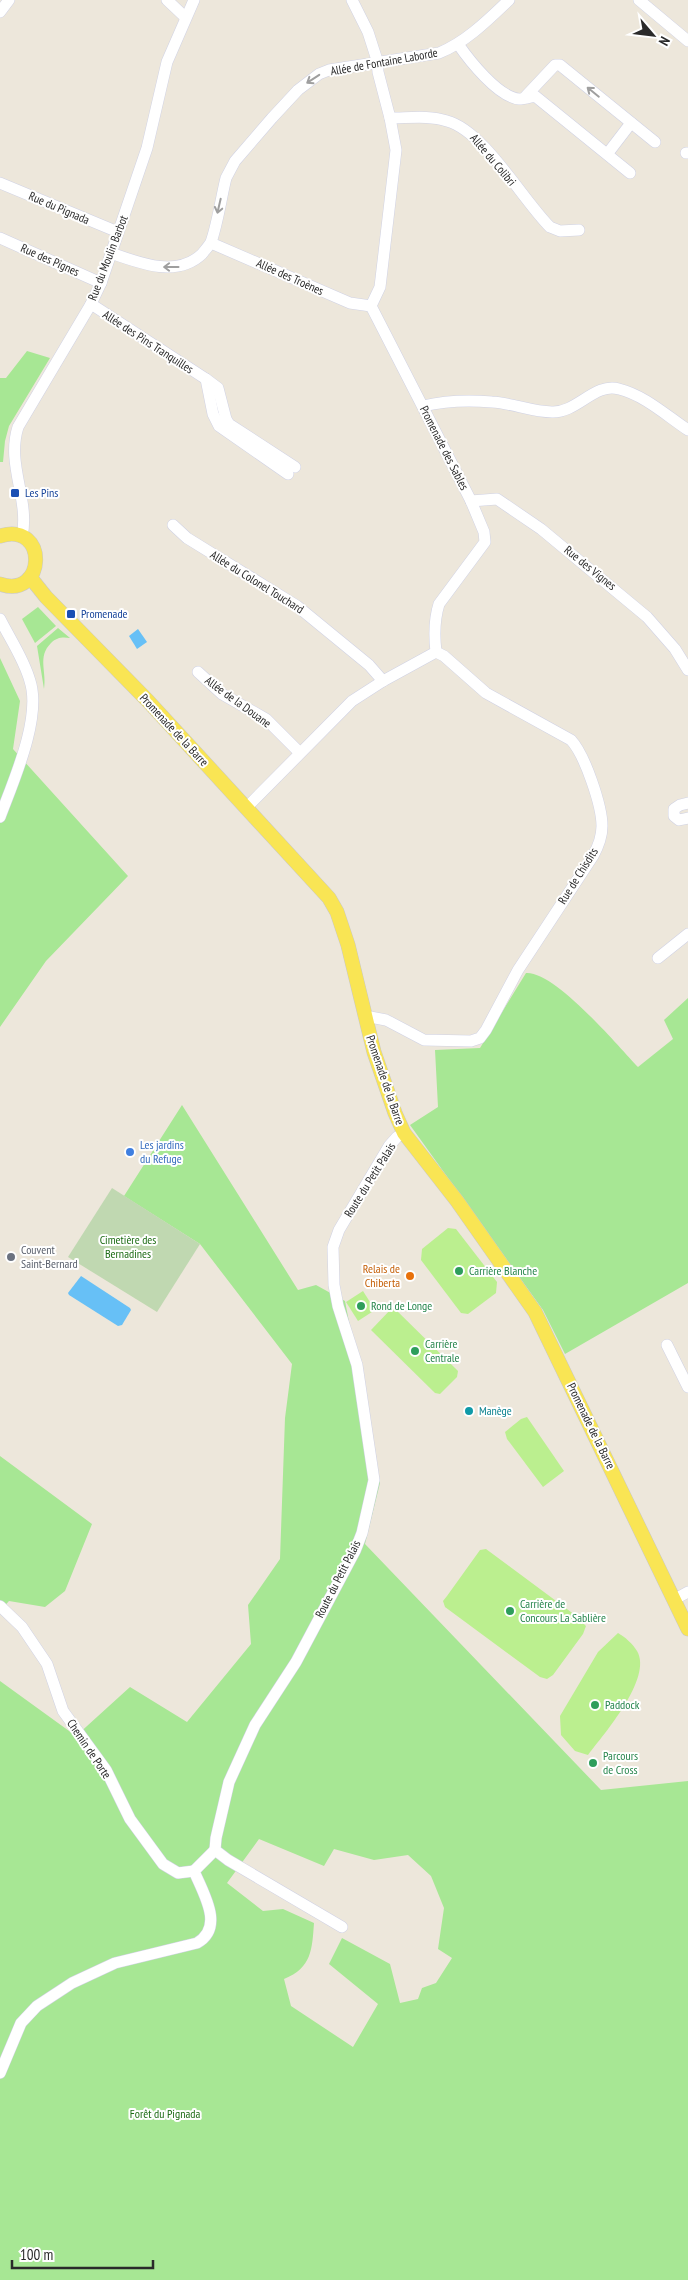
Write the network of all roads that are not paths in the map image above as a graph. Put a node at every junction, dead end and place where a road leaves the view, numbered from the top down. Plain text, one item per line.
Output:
1 (8, 0) edge
2 (167, 0) edge
3 (194, 0) edge
4 (352, 0) edge
5 (509, 0) edge
6 (639, 0) edge
7 (0, 12) edge
8 (185, 17) junction
9 (688, 41) edge
10 (458, 44) junction
11 (377, 64) junction
12 (524, 98) junction
13 (390, 118) junction
14 (631, 123) junction
15 (655, 142) dead end
16 (608, 153) junction
17 (630, 173) dead end
18 (0, 183) edge
19 (579, 230) dead end
20 (118, 232) junction
21 (0, 238) edge
22 (211, 243) junction
23 (111, 253) junction
24 (101, 283) junction
25 (91, 304) junction
26 (371, 306) junction
27 (423, 406) junction
28 (688, 430) edge
29 (291, 470) dead end
30 (471, 501) junction
31 (173, 525) dead end
32 (0, 536) edge
33 (22, 537) junction
34 (30, 577) junction
35 (1, 587) edge
36 (0, 619) edge
37 (436, 652) junction
38 (688, 670) edge
39 (198, 672) dead end
40 (383, 681) junction
41 (299, 752) junction
42 (688, 803) edge
43 (246, 808) junction
44 (0, 817) edge
45 (688, 818) edge
46 (688, 934) edge
47 (658, 958) dead end
48 (365, 1016) junction
49 (404, 1133) junction
50 (667, 1345) dead end
51 (688, 1387) edge
52 (688, 1592) edge
53 (675, 1599) junction
54 (0, 1606) edge
55 (688, 1628) edge
56 (215, 1850) junction
57 (194, 1871) junction
58 (342, 1927) dead end
59 (0, 2073) edge

1 - 7 street
2 - 8 street
3 - 8 street, Rue du Moulin Barbot
4 - 11 street
5 - 10 street, Allée de Fontaine Laborde
6 - 9 street
8 - 20 street, Rue du Moulin Barbot
10 - 11 street, Allée de Fontaine Laborde
10 - 12 street
11 - 13 street
11 -> 22 street, Allée de Fontaine Laborde
14 -> 12 street
12 - 16 street
13 - 19 street, Allée du Colibri
13 - 26 street
14 - 15 street
14 - 16 street
16 - 17 street
18 - 20 street, Rue du Pignada
20 - 23 street, Rue du Moulin Barbot
21 - 24 street, Rue des Pignes
22 -> 23 street
22 - 26 street, Allée des Troènes
23 - 24 street, Rue du Moulin Barbot
24 - 25 street, Rue du Moulin Barbot
25 - 29 street, Allée des Pins Tranquilles
25 - 33 street, Rue du Moulin Barbot
26 - 27 street, Promenade des Sables
27 - 28 street
27 - 30 street, Promenade des Sables
30 - 37 street, Promenade des Sables
30 - 38 street, Rue des Vignes
31 - 40 street, Allée du Colonel Touchard
32 - 33 main road
33 - 34 main road
34 - 35 main road
34 - 43 main road, Promenade de la Barre
36 - 44 street
37 - 40 street
37 - 48 street, Rue de Chisdits
39 - 41 street, Allée de la Douane
40 - 41 street
41 - 43 street
42 - 45 street
43 - 48 main road, Promenade de la Barre
46 - 47 street
48 - 49 main road, Promenade de la Barre
49 - 53 main road, Promenade de la Barre
49 - 56 street, Route du Petit Palais
50 - 51 street
52 - 53 street
53 - 55 main road, Promenade de la Barre
54 - 57 street, Chemin de Porte
56 - 57 street
56 - 58 street
57 - 59 street

